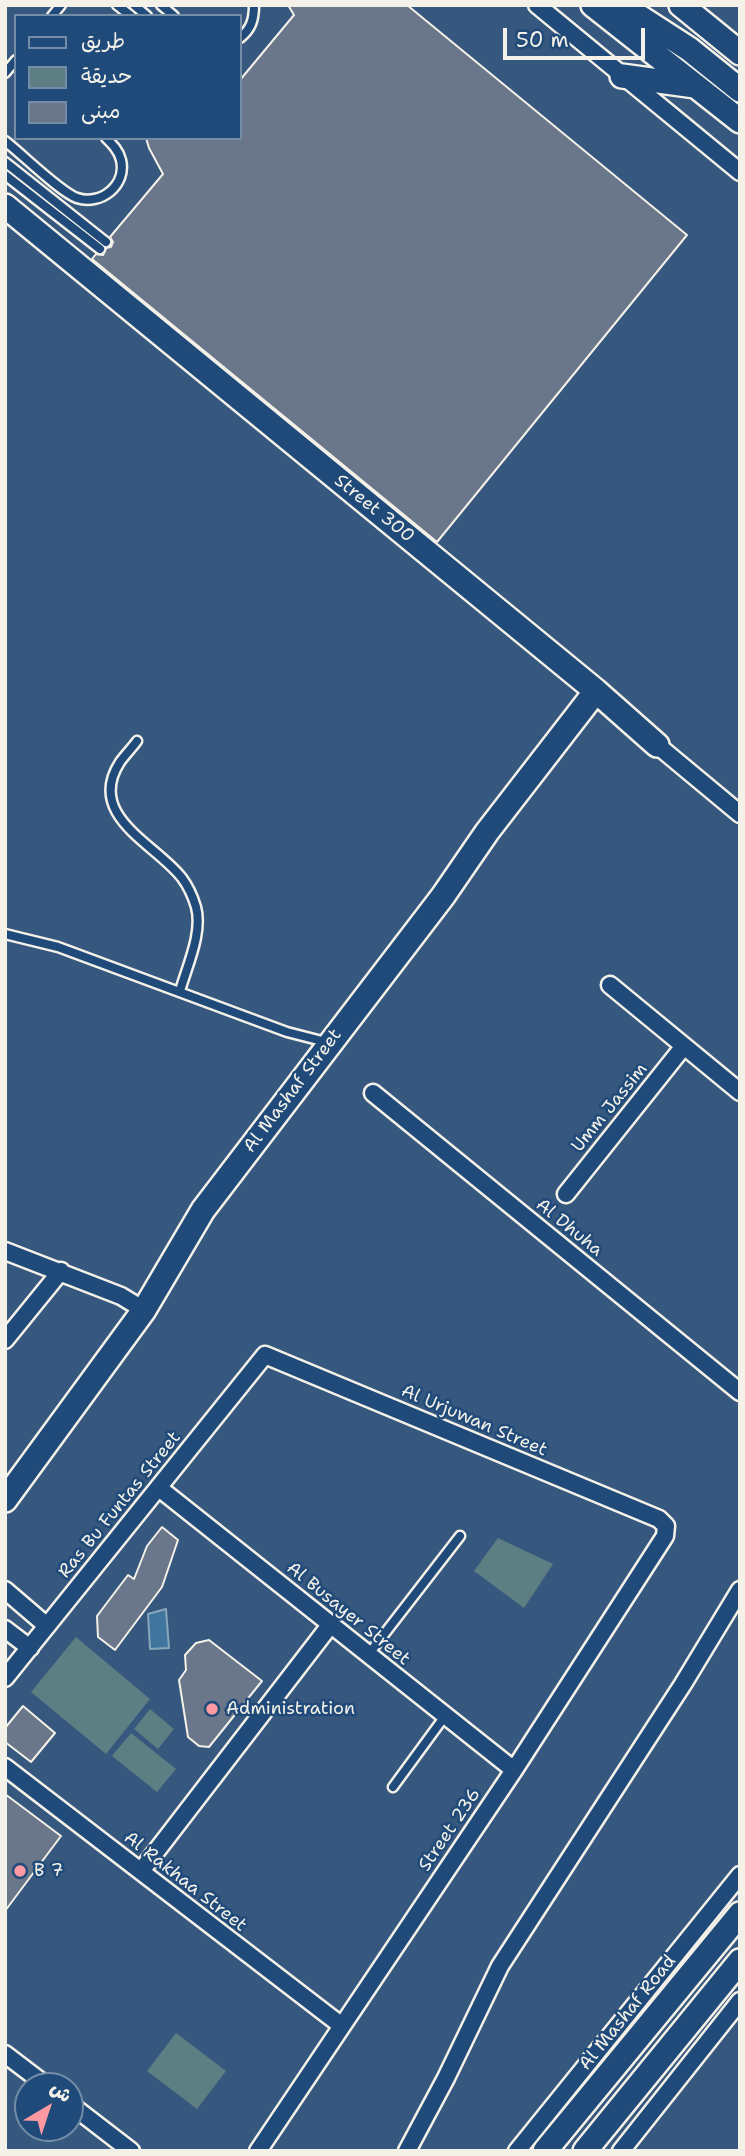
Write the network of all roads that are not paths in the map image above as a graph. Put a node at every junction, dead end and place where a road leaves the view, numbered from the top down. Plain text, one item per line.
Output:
1 (254, 5) edge
2 (537, 5) edge
3 (593, 5) edge
4 (621, 5) edge
5 (681, 5) edge
6 (242, 36) edge
7 (740, 53) edge
8 (622, 76) junction
9 (698, 86) junction
10 (740, 90) edge
11 (740, 121) edge
12 (108, 140) edge
13 (5, 141) edge
14 (5, 162) edge
15 (740, 172) edge
16 (5, 175) edge
17 (5, 206) edge
18 (596, 691) junction
19 (137, 741) dead end
20 (657, 745) joint
21 (740, 814) edge
22 (5, 934) edge
23 (610, 985) dead end
24 (180, 991) junction
25 (329, 1043) junction
26 (684, 1046) junction
27 (740, 1092) edge
28 (373, 1093) dead end
29 (566, 1194) dead end
30 (5, 1251) edge
31 (61, 1271) junction
32 (144, 1310) junction
33 (5, 1340) edge
34 (265, 1355) joint
35 (740, 1392) edge
36 (159, 1488) junction
37 (5, 1500) edge
38 (666, 1526) joint
39 (460, 1536) dead end
40 (5, 1590) edge
41 (740, 1590) edge
42 (331, 1624) junction
43 (47, 1626) junction
44 (5, 1629) edge
45 (30, 1648) junction
46 (368, 1655) junction
47 (5, 1678) edge
48 (445, 1716) junction
49 (5, 1767) edge
50 (513, 1770) junction
51 (393, 1787) dead end
52 (141, 1871) junction
53 (740, 1875) edge
54 (740, 1914) edge
55 (740, 1961) edge
56 (740, 2001) edge
57 (342, 2026) junction
58 (5, 2054) edge
59 (29, 2072) edge
60 (84, 2115) edge
61 (131, 2151) edge
62 (258, 2151) edge
63 (407, 2151) edge
64 (517, 2151) edge
65 (545, 2151) edge
66 (585, 2151) edge
67 (621, 2151) edge

1 - 6 lane
2 - 8 street
3 - 9 street
4 - 10 street
5 - 7 street
8 - 9 street
8 - 15 street
9 - 11 street
12 - 13 lane
14 - 16 lane
17 - 18 street, Street 300
18 - 20 street, Street 300
18 - 25 street, Al Mashaf Street
19 - 24 lane
20 - 21 street, Street 300
22 - 24 lane
23 - 26 street
24 - 25 lane
25 - 32 street, Al Mashaf Street
26 - 27 street
26 - 29 street, Umm Jassim
28 - 35 street, Al Dhuha
30 - 31 street
31 - 32 street
31 - 33 street
32 - 37 street, Al Mashaf Street
34 - 36 street, Ras Bu Funtas Street
34 - 38 street, Al Urjuwan Street
36 - 42 street, Al Busayer Street
36 - 43 street, Ras Bu Funtas Street
38 - 50 street, Street 236
39 - 46 lane
40 - 43 street
41 - 63 street
42 - 46 street, Al Busayer Street
42 - 52 street
43 - 45 street, Ras Bu Funtas Street
44 - 45 street
45 - 47 street, Ras Bu Funtas Street
46 - 48 street, Al Busayer Street
48 - 50 street, Al Busayer Street
48 - 51 lane
49 - 52 street, Al Rakhaa Street
50 - 57 street, Street 236
52 - 57 street, Al Rakhaa Street
53 - 64 street, Al Mashaf Road
54 - 65 street, Al Mashaf Road
55 - 66 street
56 - 67 street
57 - 62 street, Street 236
58 - 59 street
60 - 61 street

